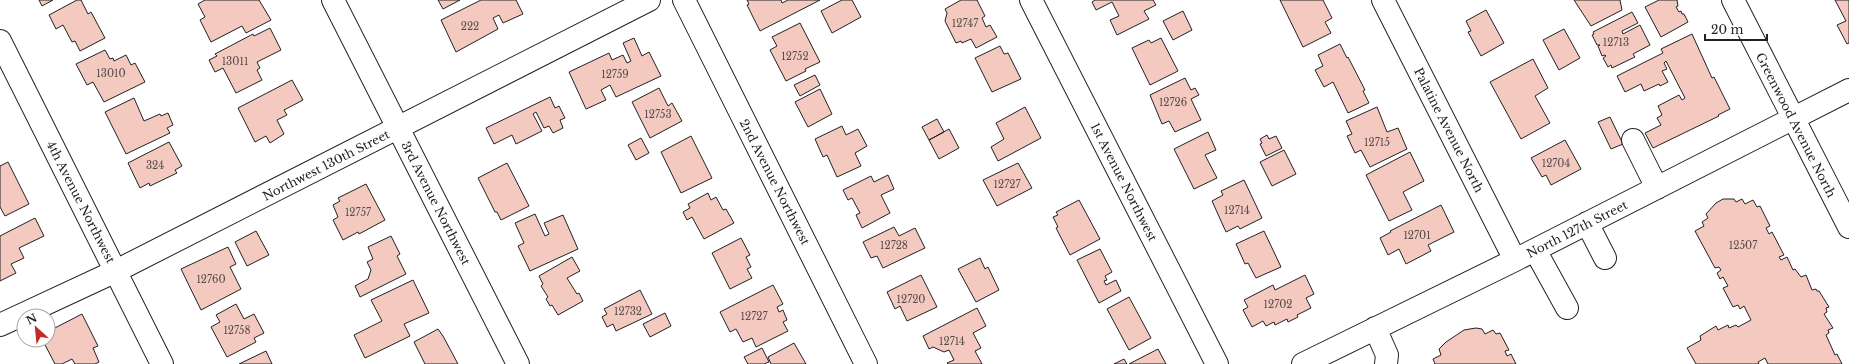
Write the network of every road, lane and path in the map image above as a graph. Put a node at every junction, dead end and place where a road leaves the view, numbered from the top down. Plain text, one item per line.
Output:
1 (649, 0) edge
2 (684, 0) edge
3 (1031, 0) edge
4 (1383, 0) edge
5 (1733, 0) edge
6 (337, 1) edge
7 (0, 41) edge
8 (1849, 90) edge
9 (1793, 118) junction
10 (398, 128) junction
11 (1633, 140) dead end
12 (1657, 188) junction
13 (1587, 223) junction
14 (1849, 228) edge
15 (1535, 250) junction
16 (1605, 258) dead end
17 (1515, 260) junction
18 (116, 271) junction
19 (1567, 308) dead end
20 (0, 325) edge
21 (1369, 332) junction
22 (162, 364) edge
23 (518, 364) edge
24 (866, 364) edge
25 (1217, 364) edge
26 (1303, 364) edge
27 (1378, 364) edge
28 (1386, 364) edge

1 - 10 street, Northwest 130th Street
2 - 24 street, 2nd Avenue Northwest
3 - 25 street, 1st Avenue Northwest
4 - 17 street, Palatine Avenue North
5 - 9 street, Greenwood Avenue North
6 - 10 street, 3rd Avenue Northwest
7 - 18 street, 4th Avenue Northwest
8 - 9 street, North 127th Street
9 - 12 street, North 127th Street
9 - 14 street, Greenwood Avenue North
10 - 18 street, Northwest 130th Street
10 - 23 street, 3rd Avenue Northwest
11 - 12 street
12 - 13 street, North 127th Street
13 - 15 street, North 127th Street
13 - 16 street
15 - 17 street, North 127th Street
15 - 19 street
17 - 21 street, North 127th Street
18 - 20 street, Northwest 130th Street
18 - 22 street, 4th Avenue Northwest
21 - 26 street, North 127th Street
21 - 27 street
21 - 28 street

